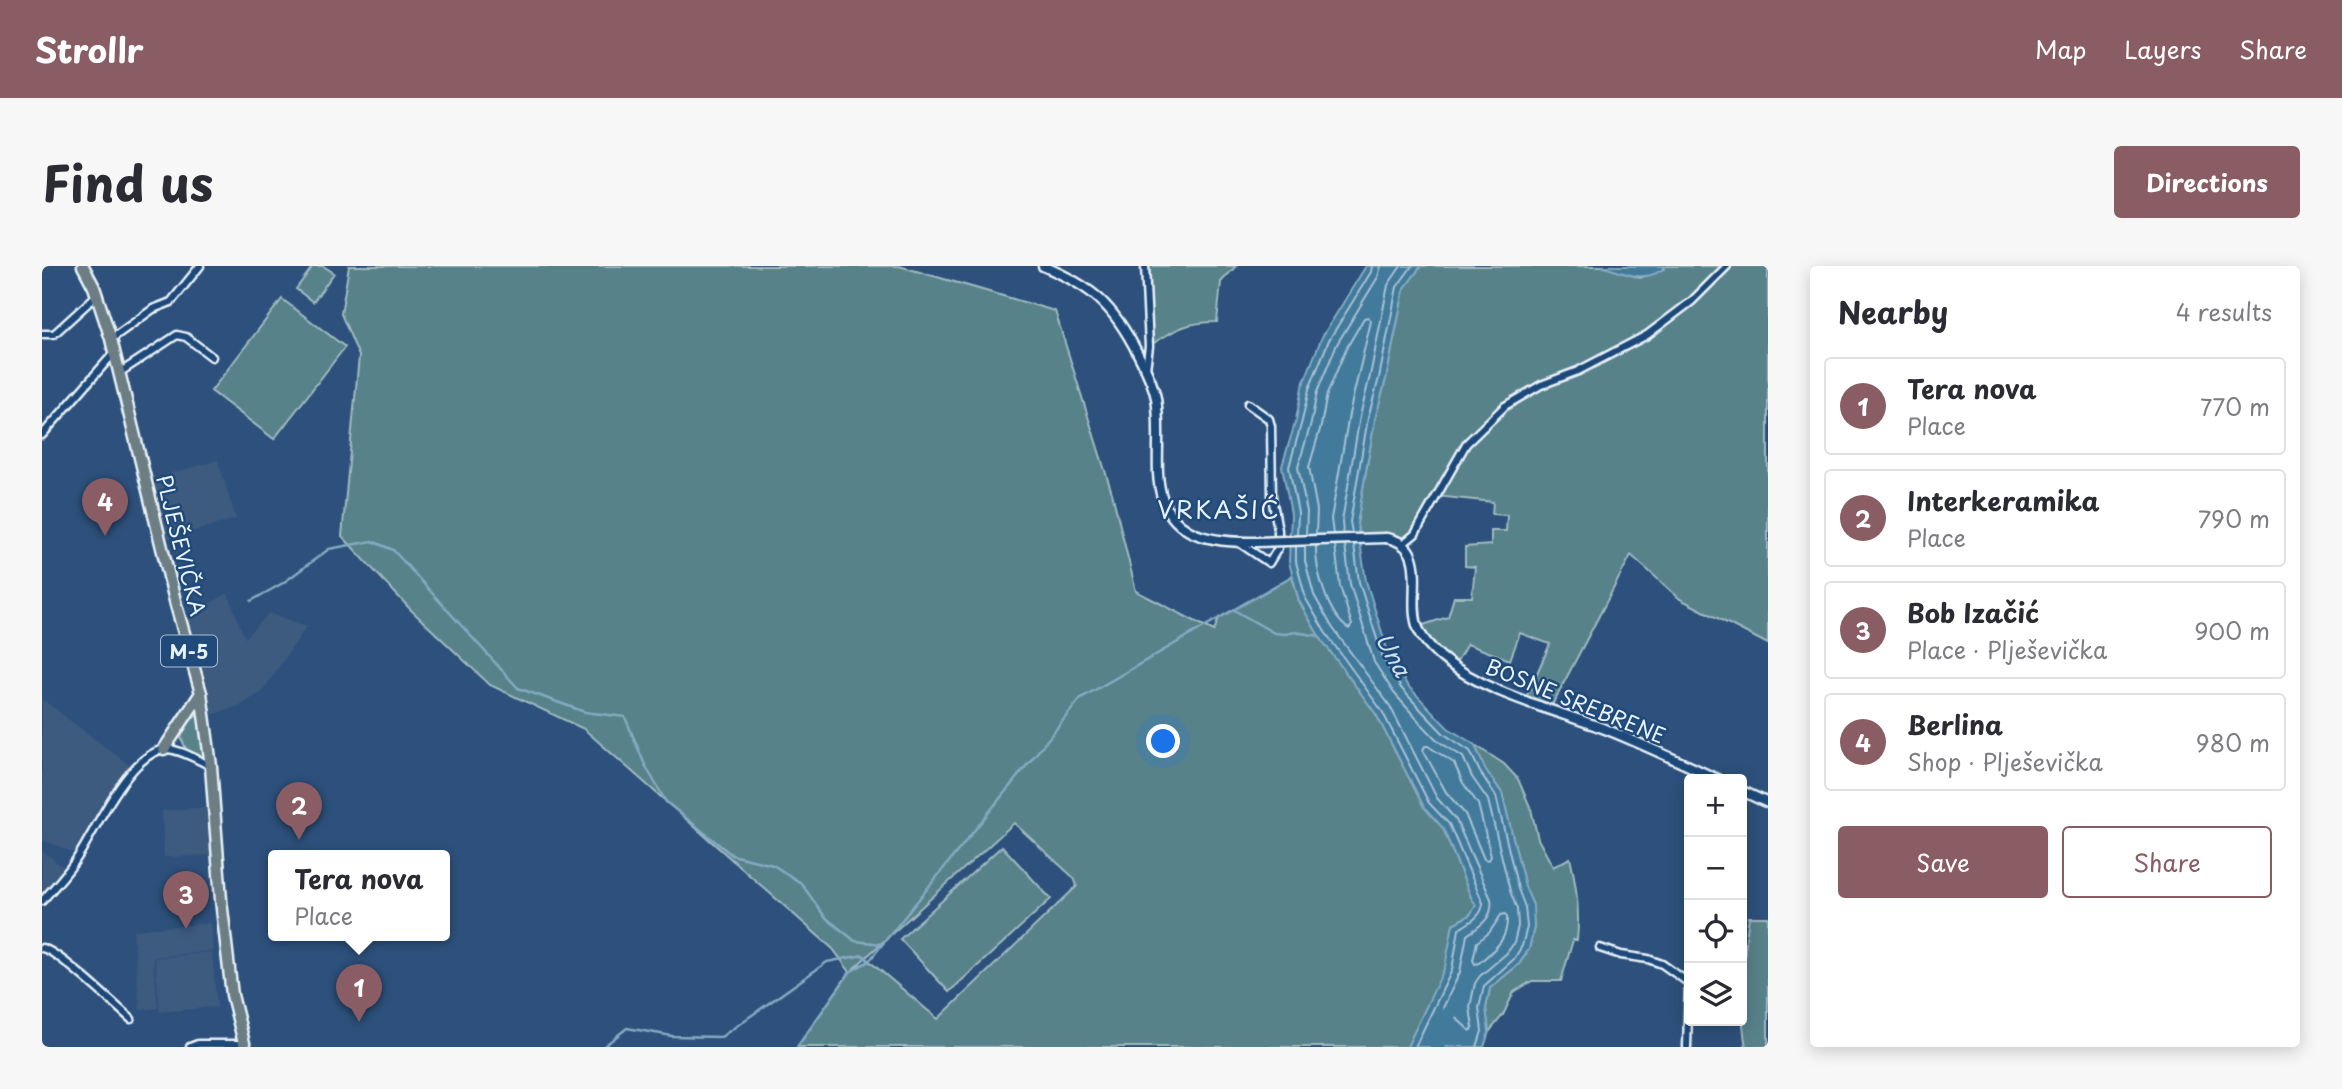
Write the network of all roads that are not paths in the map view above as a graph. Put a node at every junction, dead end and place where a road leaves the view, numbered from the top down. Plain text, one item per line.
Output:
1 (83, 266) edge
2 (201, 266) edge
3 (1043, 266) edge
4 (1145, 266) edge
5 (1727, 266) edge
6 (97, 295) junction
7 (42, 334) edge
8 (111, 339) junction
9 (114, 353) junction
10 (212, 357) dead end
11 (1146, 369) junction
12 (118, 373) junction
13 (1248, 404) dead end
14 (42, 435) edge
15 (1238, 542) junction
16 (1404, 543) junction
17 (201, 694) junction
18 (163, 749) junction
19 (211, 766) junction
20 (1706, 774) edge
21 (1747, 793) edge
22 (1768, 803) edge
23 (42, 901) edge
24 (42, 948) edge
25 (1600, 948) dead end
26 (1684, 979) edge
27 (131, 1019) dead end
28 (1688, 1026) edge
29 (245, 1045) edge
30 (190, 1047) edge
31 (1687, 1047) edge

1 - 6 main road, PLJEŠEVIČKA / M-5
2 - 8 street
3 - 11 street
4 - 11 street
5 - 16 street
6 - 7 street
6 - 8 main road, PLJEŠEVIČKA / M-5
8 - 9 main road, PLJEŠEVIČKA / M-5
9 - 12 main road, PLJEŠEVIČKA / M-5
9 - 14 street
10 - 12 street
11 - 15 street
12 - 17 main road, PLJEŠEVIČKA / M-5
13 - 15 street
15 - 16 street, bridge
16 - 20 street, BOSNE SREBRENE
17 - 18 main road
17 - 19 main road, PLJEŠEVIČKA / M-5
18 - 19 street
18 - 23 street
19 - 29 main road, PLJEŠEVIČKA / M-5
21 - 22 street
24 - 27 street
25 - 26 street
28 - 31 street
29 - 30 street

